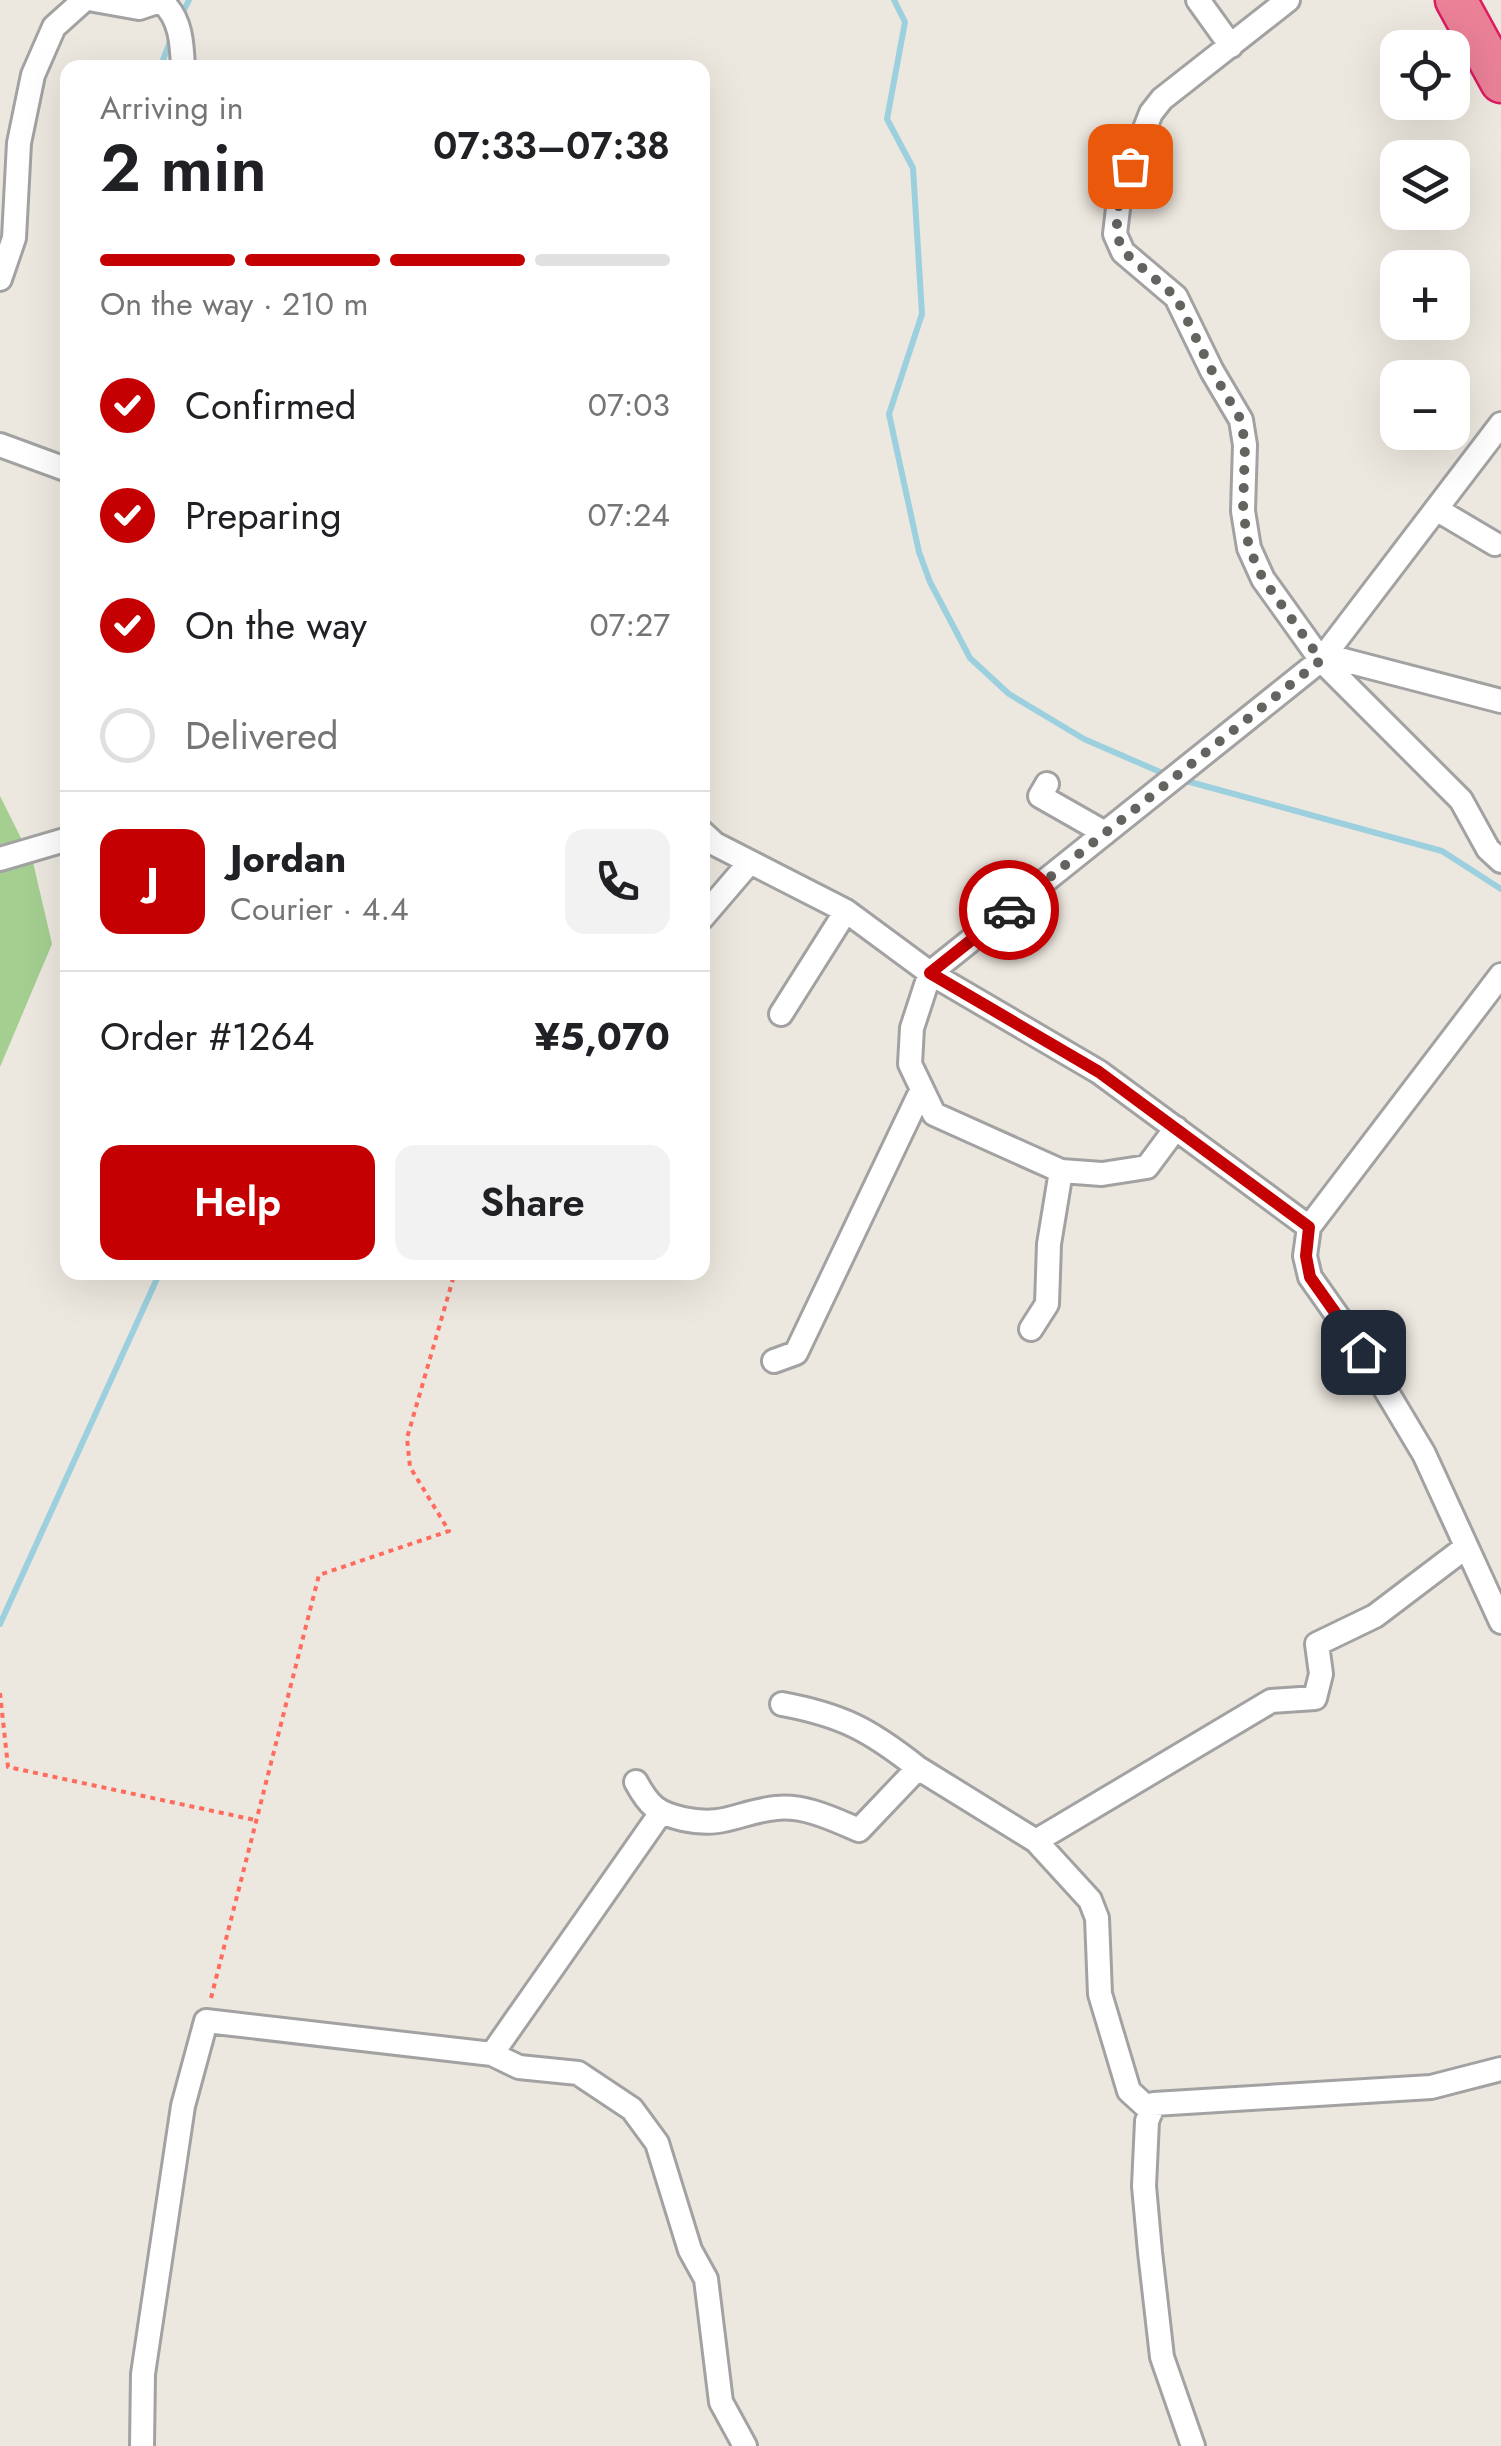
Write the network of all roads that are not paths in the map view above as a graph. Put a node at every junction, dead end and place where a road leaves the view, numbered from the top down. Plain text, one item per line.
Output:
1 (84, 0) edge
2 (94, 0) edge
3 (1198, 0) edge
4 (1288, 0) edge
5 (1456, 0) edge
6 (165, 4) edge
7 (1231, 46) junction
8 (182, 60) edge
9 (1501, 82) edge
10 (9, 143) edge
11 (0, 278) edge
12 (1500, 425) edge
13 (0, 446) edge
14 (60, 467) edge
15 (1436, 509) junction
16 (1495, 544) dead end
17 (1323, 658) junction
18 (1501, 702) edge
19 (1046, 784) dead end
20 (1105, 833) junction
21 (710, 840) edge
22 (60, 841) edge
23 (0, 859) edge
24 (1501, 861) edge
25 (750, 862) junction
26 (710, 909) edge
27 (846, 911) junction
28 (930, 973) junction
29 (1501, 975) edge
30 (781, 1014) dead end
31 (922, 1089) junction
32 (1176, 1128) junction
33 (1061, 1171) junction
34 (1309, 1227) junction
35 (1031, 1329) dead end
36 (774, 1361) dead end
37 (1466, 1546) junction
38 (1490, 1578) edge
39 (1501, 1622) edge
40 (782, 1704) dead end
41 (918, 1768) junction
42 (636, 1782) dead end
43 (660, 1814) junction
44 (1036, 1841) junction
45 (492, 2054) junction
46 (1501, 2070) edge
47 (1151, 2111) junction
48 (142, 2446) edge
49 (745, 2446) edge
50 (1193, 2446) edge

1 - 10 street
2 - 6 street
3 - 7 street
4 - 7 street
5 - 9 highway
6 - 8 street
7 - 17 street
10 - 11 street
12 - 15 street
13 - 14 street
15 - 16 street
15 - 17 street
17 - 18 street
17 - 20 street
17 - 24 street
19 - 20 street
20 - 28 street
21 - 25 street
22 - 23 street
25 - 26 street
25 - 27 street
27 - 28 street
27 - 30 street
28 - 31 street
28 - 32 street
29 - 34 street
31 - 33 street
31 - 36 street
32 - 33 street
32 - 34 street
33 - 35 street
34 - 37 street
37 - 38 street
37 - 44 street
38 - 39 street
40 - 41 street
41 - 43 street
41 - 44 street
42 - 43 street
43 - 45 street
44 - 47 street
45 - 48 street
45 - 49 street
46 - 47 street
47 - 50 street

